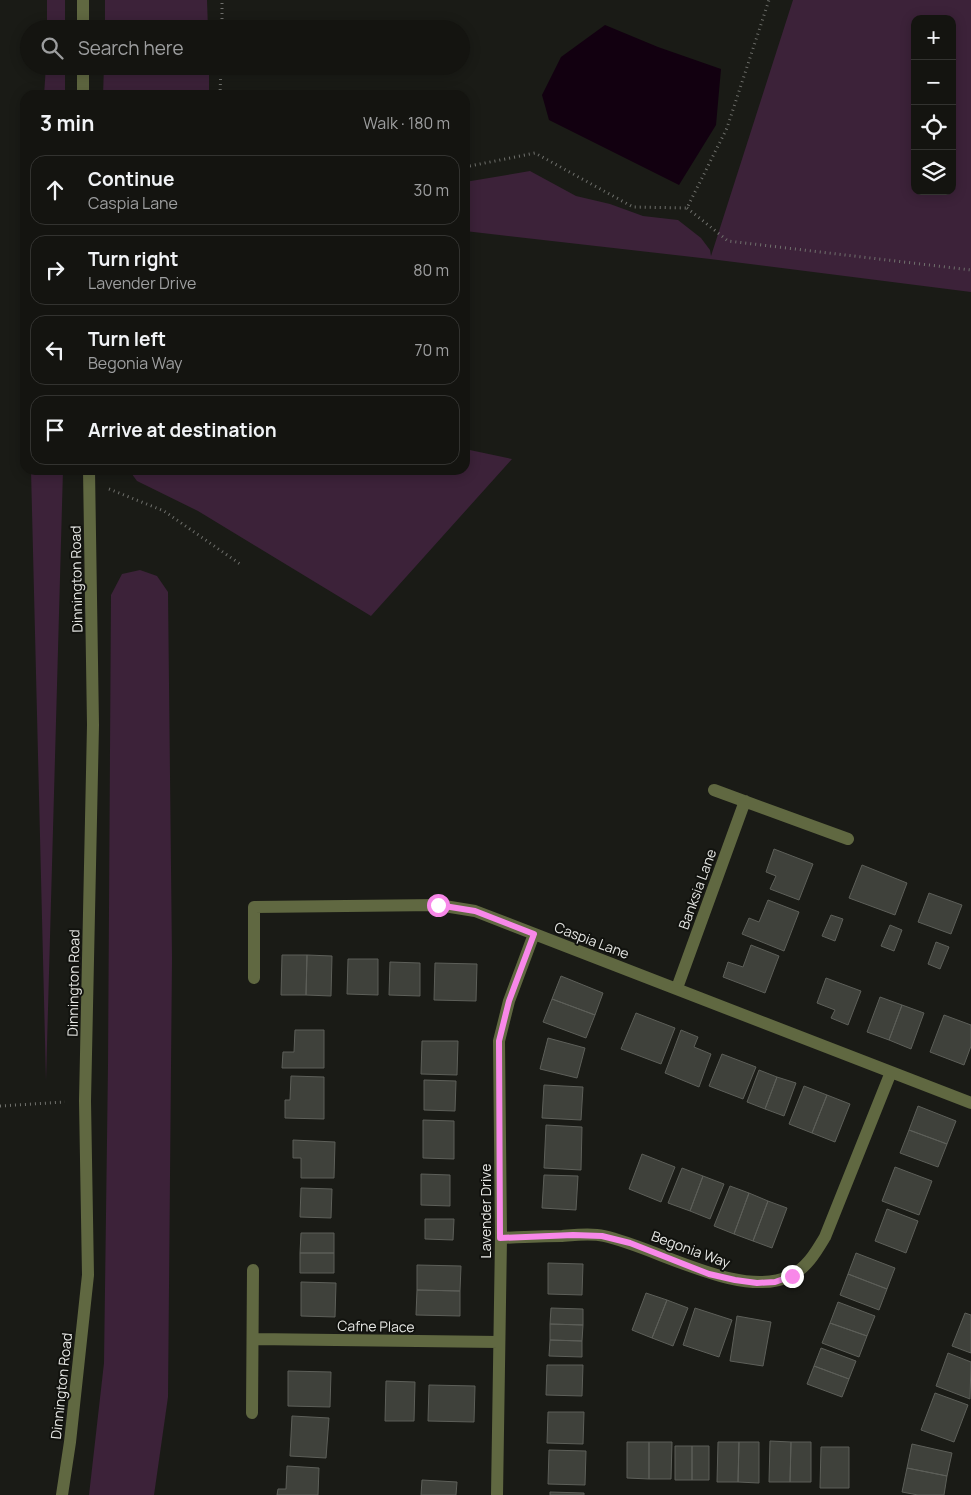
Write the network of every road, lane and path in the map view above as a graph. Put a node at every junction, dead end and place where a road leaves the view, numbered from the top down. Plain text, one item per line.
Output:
1 (83, 0) edge
2 (222, 0) edge
3 (769, 0) edge
4 (83, 20) edge
5 (222, 20) edge
6 (83, 75) edge
7 (221, 75) edge
8 (83, 90) edge
9 (220, 90) edge
10 (470, 166) edge
11 (687, 208) junction
12 (971, 270) edge
13 (89, 475) edge
14 (240, 564) dead end
15 (714, 790) dead end
16 (745, 801) junction
17 (848, 839) dead end
18 (534, 934) junction
19 (254, 978) dead end
20 (676, 988) junction
21 (891, 1072) junction
22 (85, 1101) junction
23 (971, 1103) edge
24 (0, 1106) edge
25 (500, 1238) junction
26 (254, 1270) dead end
27 (253, 1339) junction
28 (499, 1342) junction
29 (252, 1414) dead end
30 (62, 1495) edge
31 (497, 1495) edge

1 - 4 street
2 - 5 path
3 - 11 path
6 - 8 street
7 - 9 path
10 - 11 path
11 - 12 path
13 - 14 path
13 - 22 street, Dinnington Road
15 - 16 street
16 - 17 street
16 - 20 street, Banksia Lane
18 - 19 street, Caspia Lane
18 - 20 street, Caspia Lane
18 - 25 street, Lavender Drive
20 - 21 street, Caspia Lane
21 - 23 street, Caspia Lane
21 - 25 street, Begonia Way
22 - 24 path
22 - 30 street, Dinnington Road
25 - 28 street, Lavender Drive
26 - 27 street
27 - 28 street, Cafne Place
27 - 29 street
28 - 31 street, Lavender Drive

